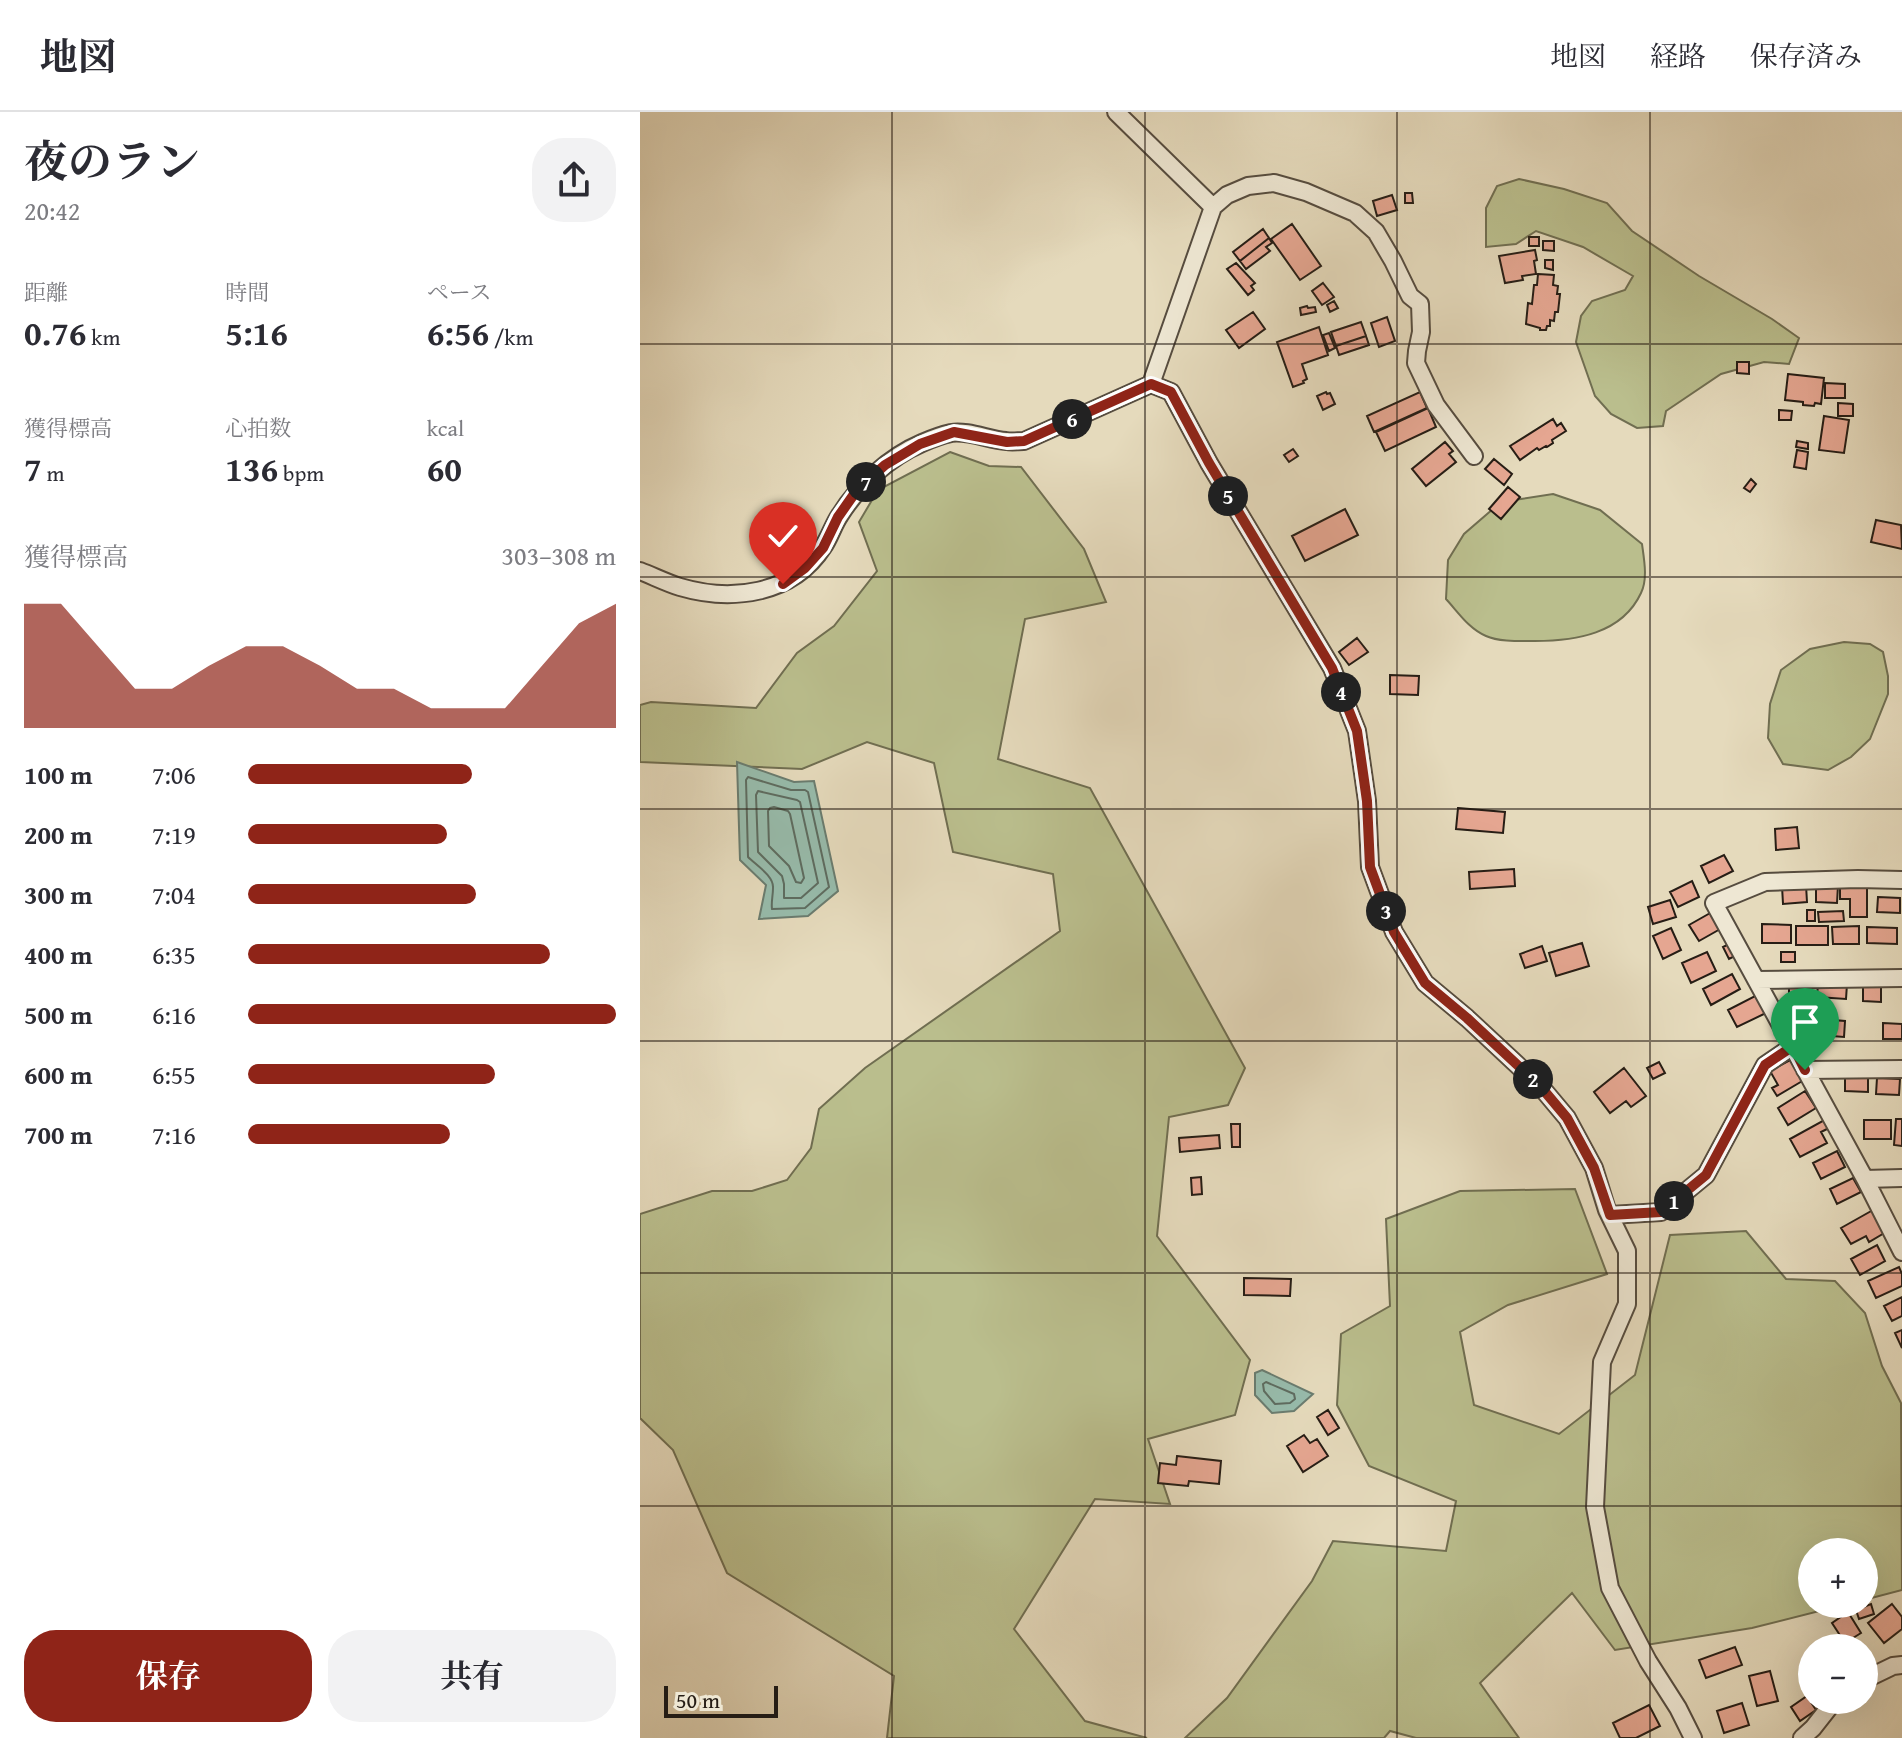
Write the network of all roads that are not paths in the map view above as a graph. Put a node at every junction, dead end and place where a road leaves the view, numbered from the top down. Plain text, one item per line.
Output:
1 (1116, 112) edge
2 (1213, 207) junction
3 (1151, 384) junction
4 (1474, 456) dead end
5 (640, 571) edge
6 (1902, 880) edge
7 (1902, 978) edge
8 (1756, 980) junction
9 (1793, 1046) junction
10 (1902, 1069) edge
11 (1805, 1070) junction
12 (1902, 1178) edge
13 (1865, 1179) junction
14 (1610, 1215) junction
15 (1902, 1252) edge
16 (1902, 1665) edge
17 (1878, 1673) edge
18 (1824, 1714) edge
19 (1693, 1738) edge
20 (1802, 1738) edge

1 - 2 street
2 - 3 street
2 - 4 street
3 - 5 street
3 - 14 street
6 - 8 street
7 - 8 street
8 - 9 street
9 - 11 street
9 - 14 street
10 - 11 street
11 - 13 street
12 - 13 street
13 - 15 street
14 - 19 street
16 - 17 street
18 - 20 street

